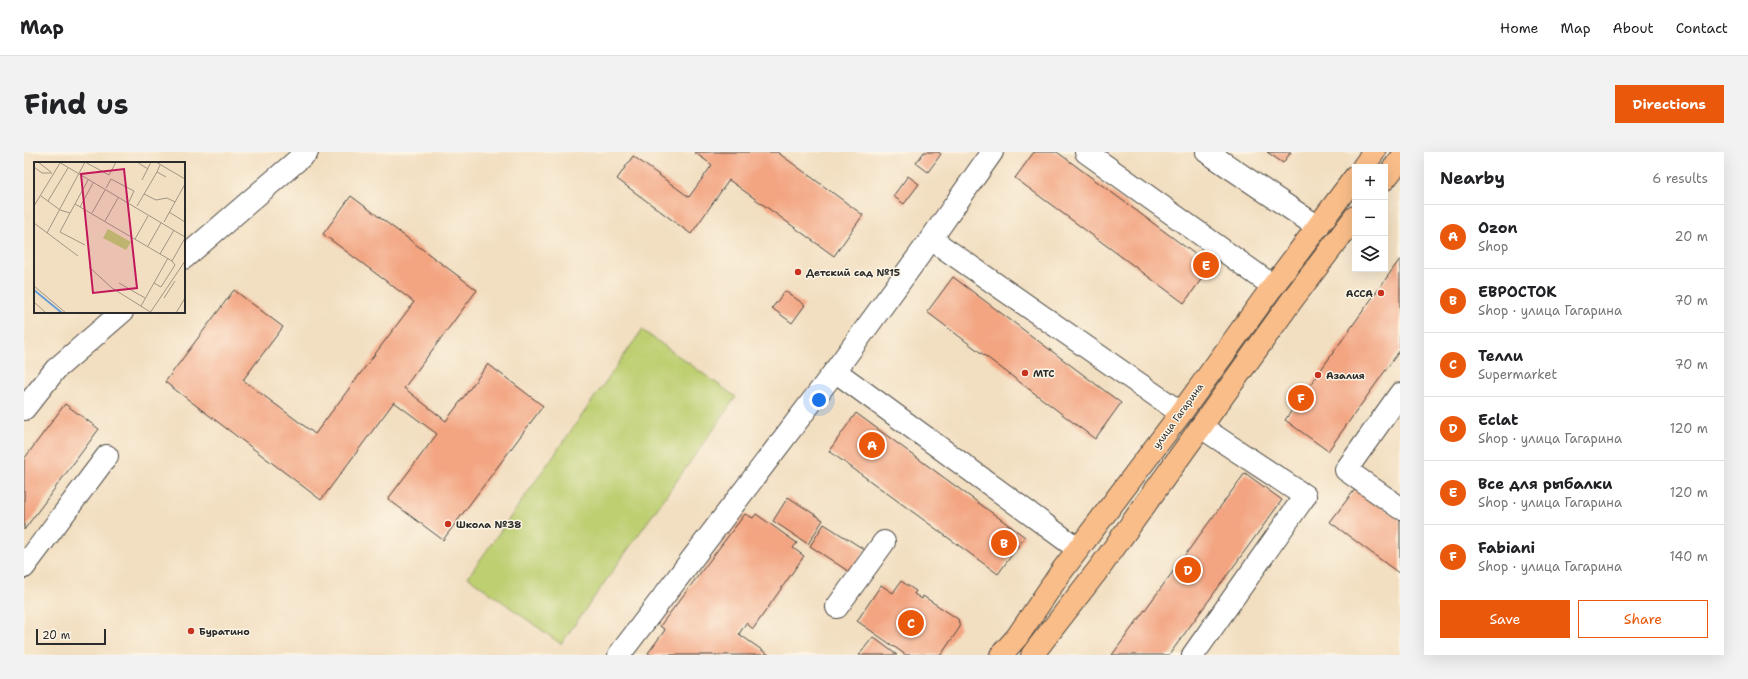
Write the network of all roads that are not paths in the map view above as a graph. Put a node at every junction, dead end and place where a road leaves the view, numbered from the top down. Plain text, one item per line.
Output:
1 (307, 152) edge
2 (992, 152) edge
3 (1086, 152) edge
4 (1207, 152) edge
5 (1374, 152) edge
6 (1400, 160) edge
7 (1364, 164) edge
8 (1388, 175) edge
9 (1352, 181) edge
10 (1352, 221) edge
11 (1318, 227) junction
12 (931, 239) junction
13 (185, 257) edge
14 (1273, 286) junction
15 (121, 313) edge
16 (835, 371) junction
17 (1400, 394) edge
18 (24, 409) edge
19 (1181, 413) junction
20 (1202, 427) junction
21 (107, 456) dead end
22 (1400, 508) edge
23 (884, 542) dead end
24 (1078, 549) junction
25 (24, 567) edge
26 (837, 608) dead end
27 (619, 655) edge
28 (1001, 655) edge
29 (1032, 655) edge
30 (1193, 655) edge

1 - 13 street
2 - 12 street
3 - 14 street
4 - 11 street
5 - 7 main road
6 - 8 main road
9 - 11 main road, улица Гагарина
10 - 20 main road
11 - 14 main road, улица Гагарина
12 - 16 street
12 - 19 street
14 - 19 main road, улица Гагарина
15 - 18 street
16 - 24 street
16 - 27 street
17 - 22 street
19 - 24 main road, улица Гагарина
20 - 29 main road
20 - 30 street
21 - 25 street
23 - 26 street
24 - 28 main road, улица Гагарина

